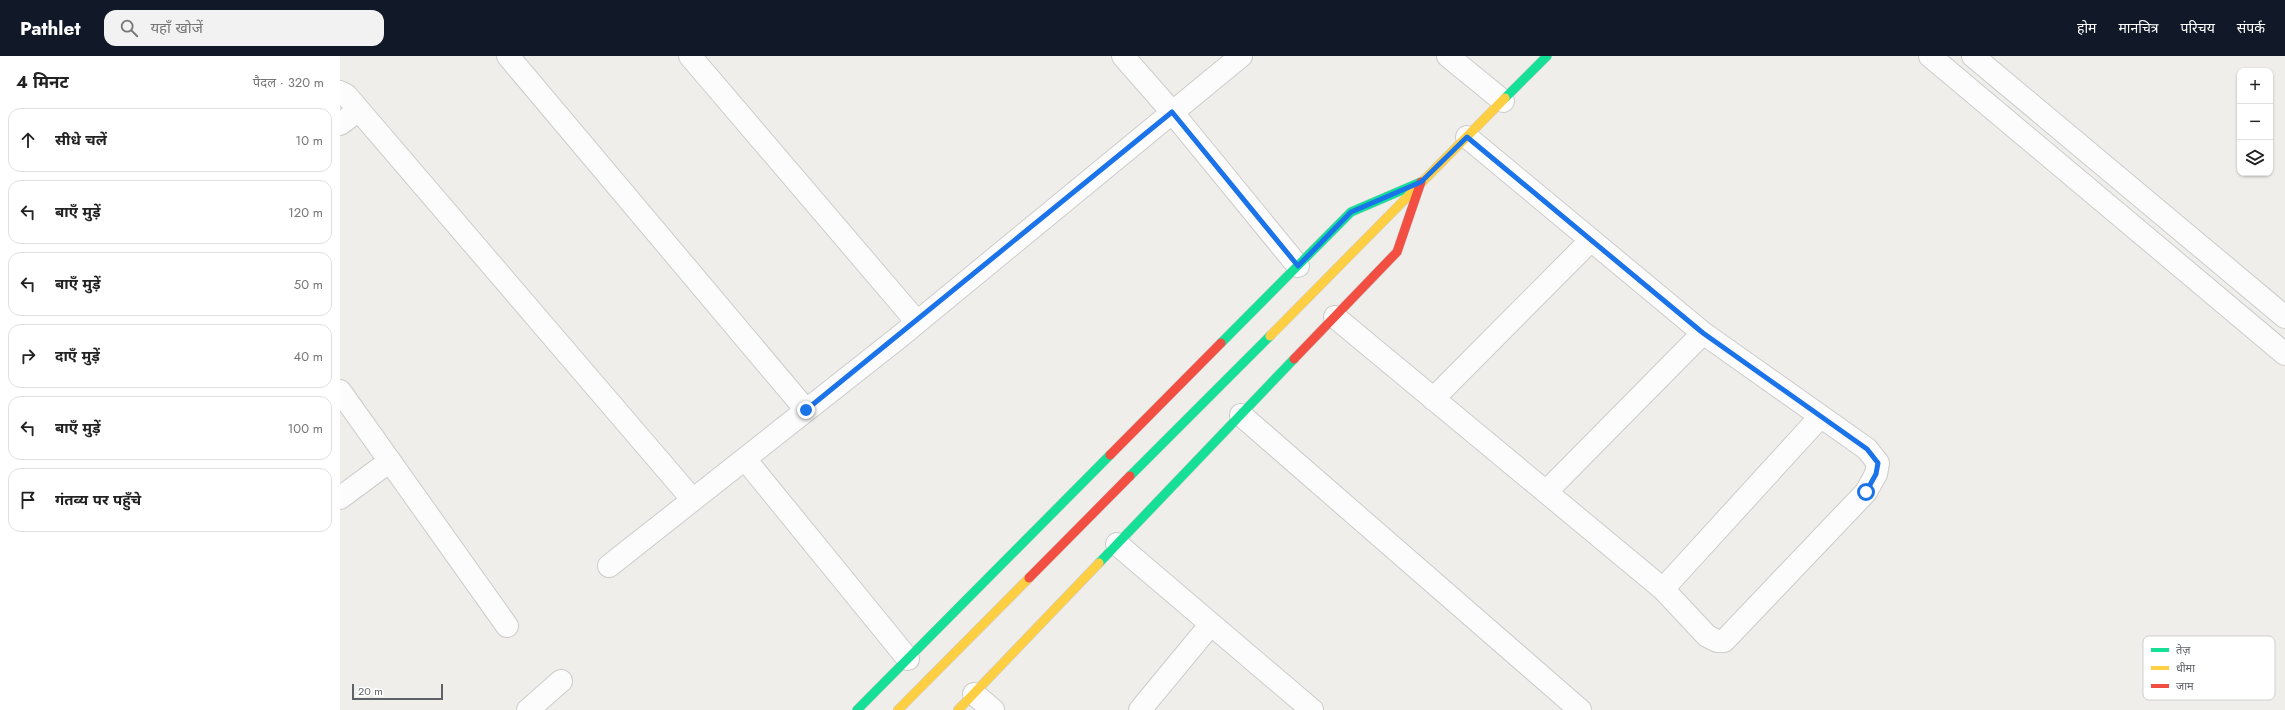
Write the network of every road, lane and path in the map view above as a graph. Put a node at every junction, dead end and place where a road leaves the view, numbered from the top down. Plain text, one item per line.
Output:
1 (508, 56) edge
2 (690, 56) edge
3 (1123, 56) edge
4 (1241, 56) edge
5 (1448, 56) edge
6 (1547, 56) edge
7 (1930, 56) edge
8 (1973, 56) edge
9 (340, 92) edge
10 (1503, 101) junction
11 (359, 110) junction
12 (1172, 112) junction
13 (340, 124) edge
14 (1467, 137) junction
15 (1421, 182) junction
16 (1591, 240) junction
17 (1298, 266) junction
18 (1335, 317) junction
19 (2285, 317) edge
20 (916, 322) junction
21 (1703, 333) junction
22 (2285, 354) edge
23 (340, 391) edge
24 (1433, 399) junction
25 (806, 410) junction
26 (1241, 415) junction
27 (1820, 417) junction
28 (745, 459) junction
29 (390, 461) junction
30 (1546, 492) junction
31 (340, 498) edge
32 (693, 500) junction
33 (1118, 544) junction
34 (609, 566) dead end
35 (1663, 589) junction
36 (1211, 624) junction
37 (507, 626) dead end
38 (908, 659) junction
39 (561, 681) dead end
40 (974, 694) junction
41 (528, 710) edge
42 (858, 710) edge
43 (898, 710) edge
44 (958, 710) edge
45 (993, 710) edge
46 (1140, 710) edge
47 (1312, 710) edge
48 (1580, 710) edge

1 - 25 street
2 - 20 street
3 - 12 street
4 - 12 street
5 - 10 street
6 - 10 street
7 - 22 street
8 - 19 street
9 - 11 street
10 - 14 street
11 - 13 street
11 - 32 street
12 - 17 street
12 - 20 street
14 - 15 street
14 - 16 street
15 - 17 street
15 - 18 street
15 - 43 street
16 - 21 street
16 - 24 street
17 - 38 street
18 - 24 street
18 - 26 street
20 - 25 street
21 - 27 street
21 - 30 street
23 - 29 street
24 - 30 street
25 - 28 street
26 - 33 street
26 - 48 street
27 - 35 street
27 - 35 street
28 - 32 street
28 - 38 street
29 - 31 street
29 - 37 street
30 - 35 street
32 - 34 street
33 - 36 street
33 - 40 street
36 - 46 street
36 - 47 street
38 - 42 street
39 - 41 street
40 - 44 street
40 - 45 street

